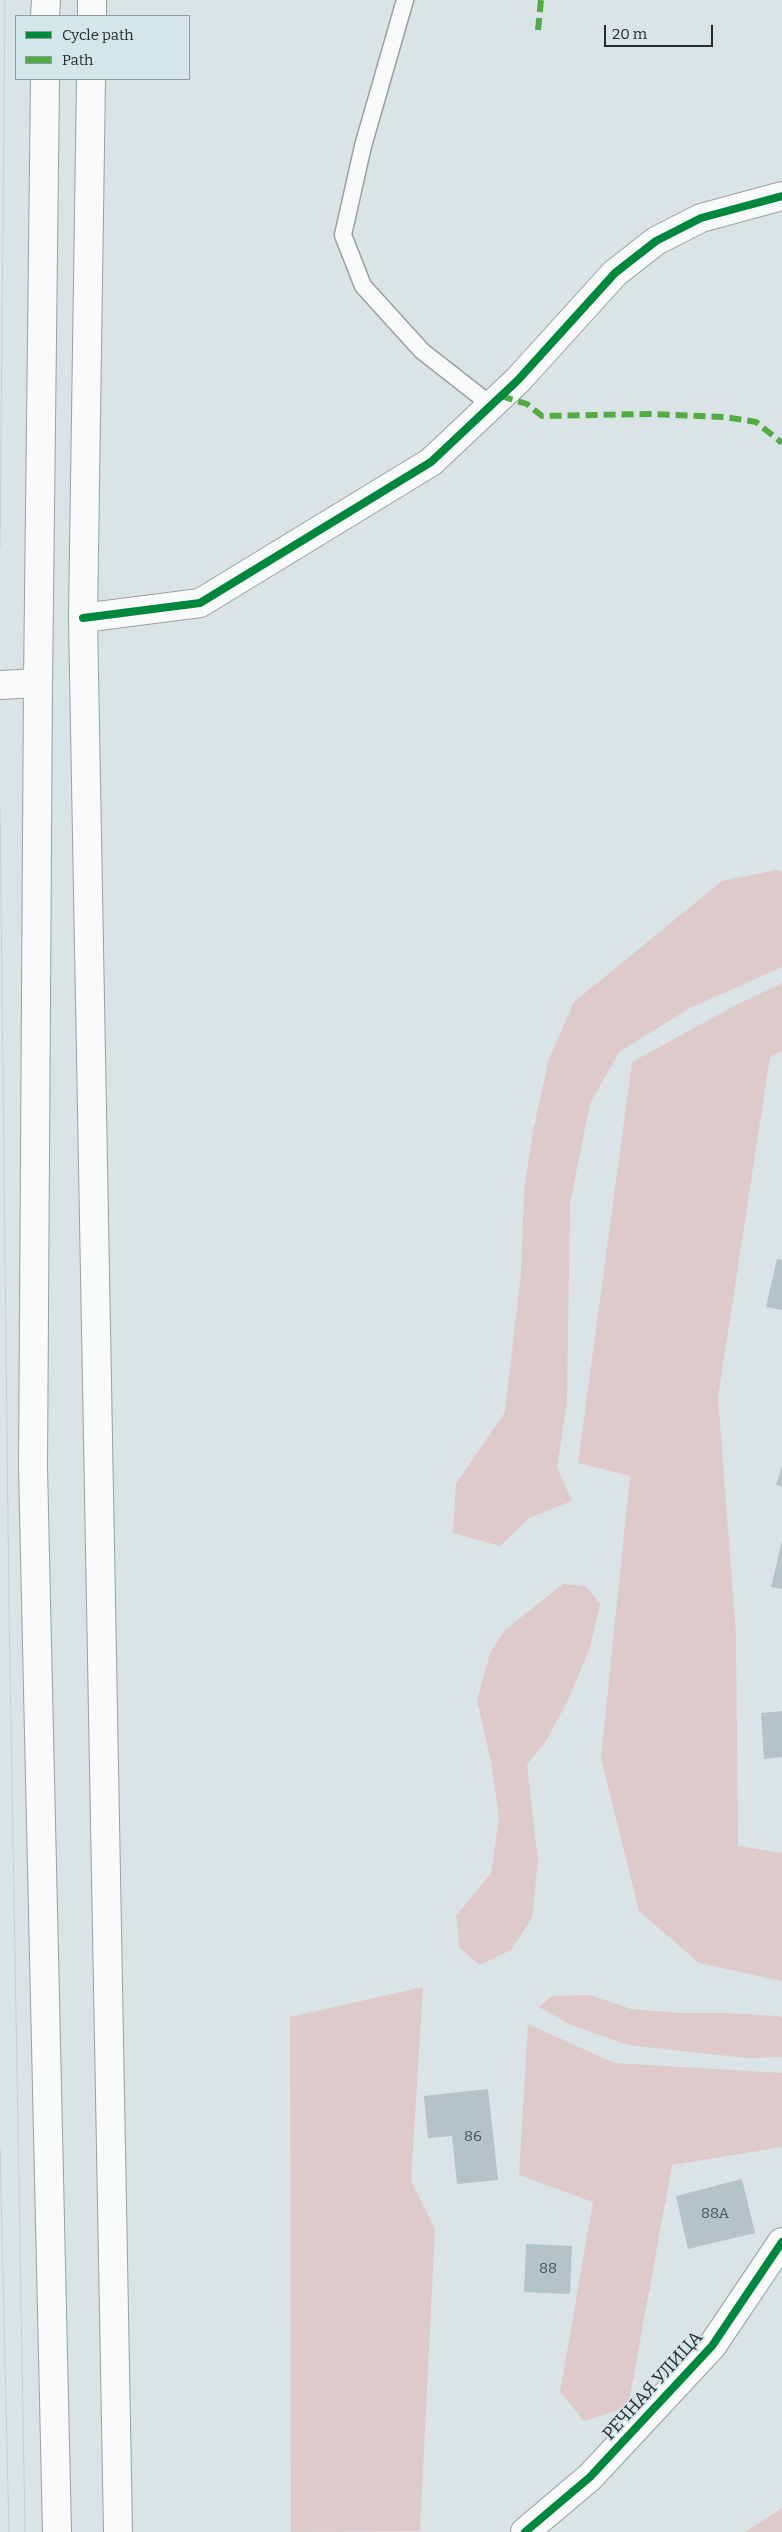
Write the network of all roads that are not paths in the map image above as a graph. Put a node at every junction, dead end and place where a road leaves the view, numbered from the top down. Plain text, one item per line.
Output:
1 (46, 0) edge
2 (92, 0) edge
3 (404, 0) edge
4 (46, 15) edge
5 (92, 15) edge
6 (44, 80) edge
7 (91, 80) edge
8 (782, 196) edge
9 (491, 405) junction
10 (83, 618) junction
11 (38, 683) junction
12 (0, 685) edge
13 (782, 2242) edge
14 (56, 2532) edge
15 (118, 2532) edge
16 (525, 2532) edge

1 - 4 main road
2 - 5 main road
3 - 9 lane
6 - 11 main road
7 - 10 main road
8 - 9 main road
9 - 10 main road
10 - 15 main road
11 - 12 main road
11 - 14 main road
13 - 16 main road, РЕЧНАЯ УЛИЦА

